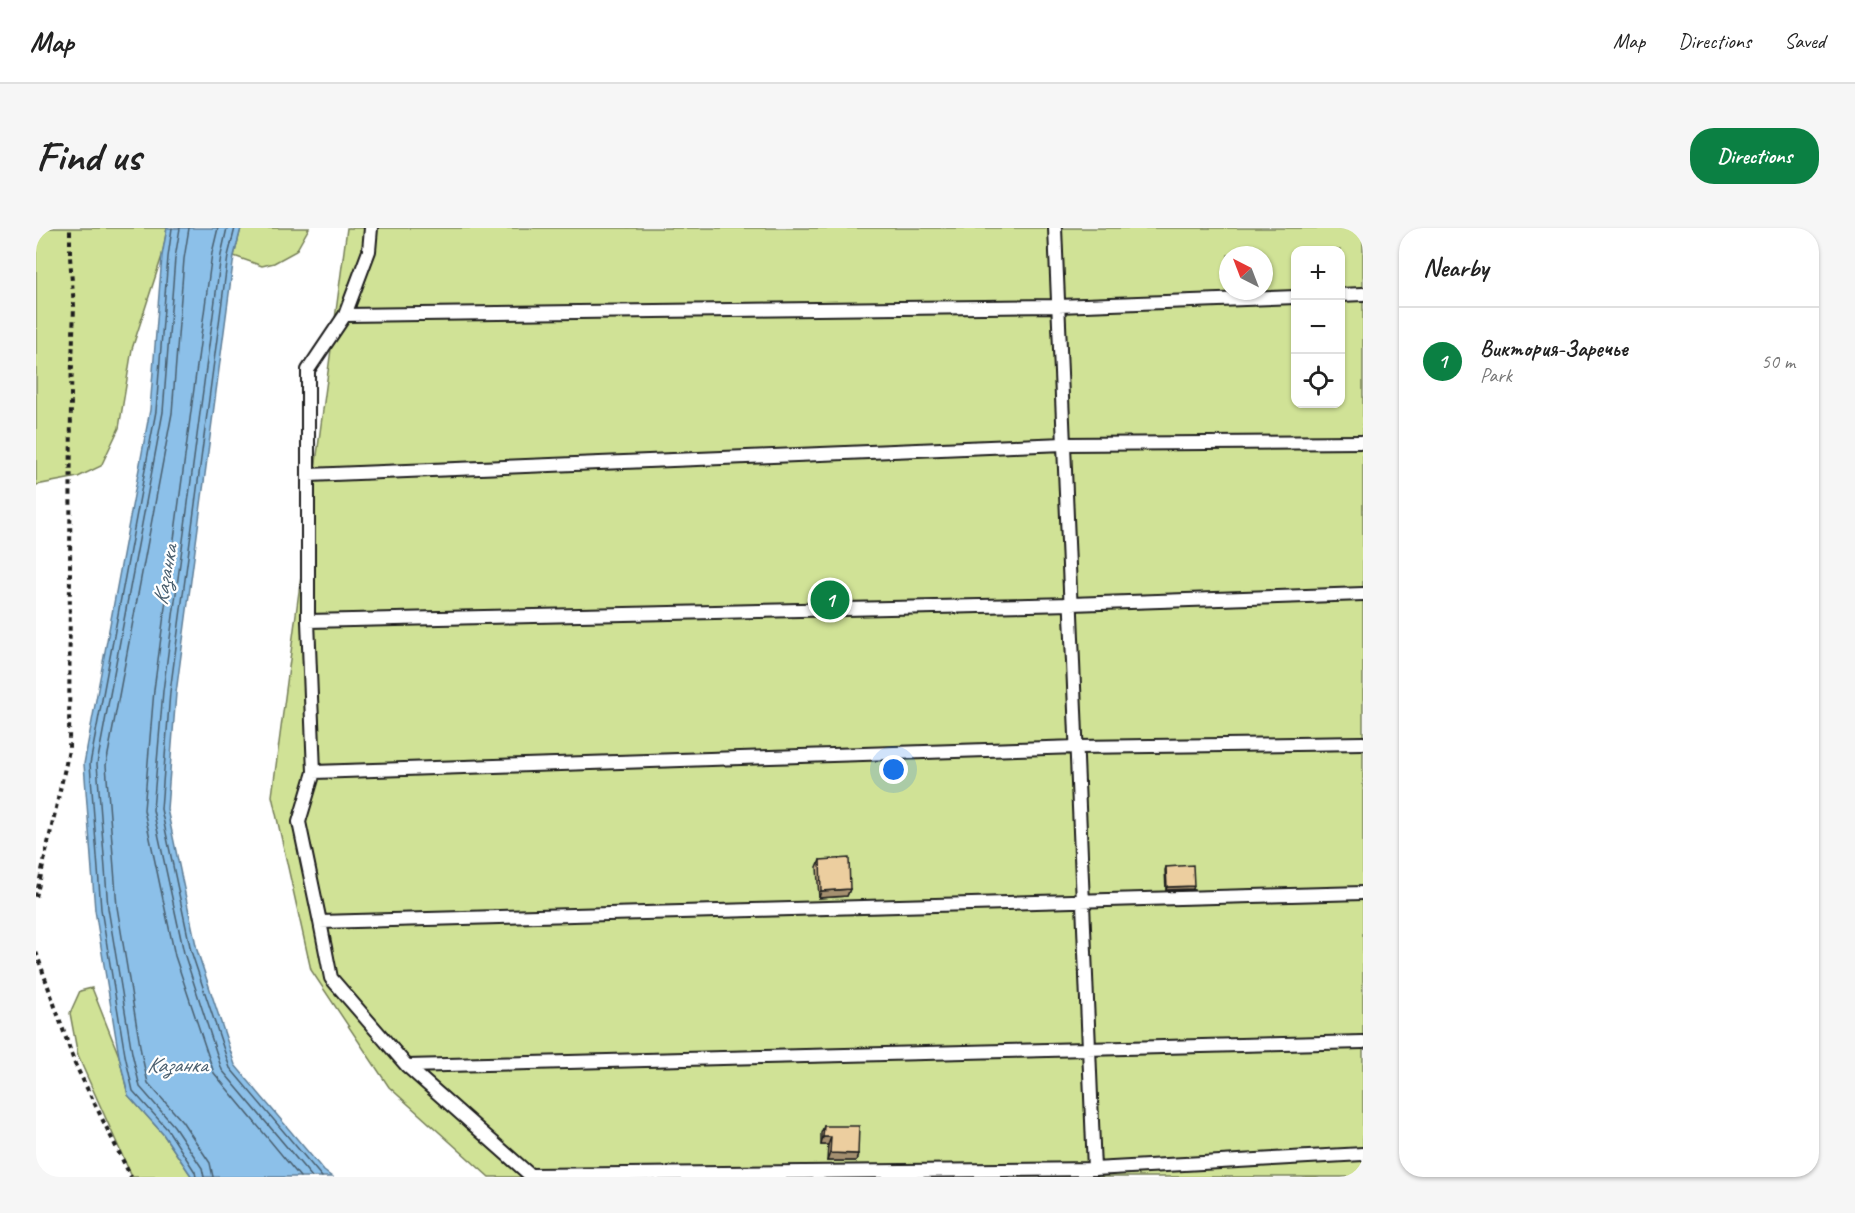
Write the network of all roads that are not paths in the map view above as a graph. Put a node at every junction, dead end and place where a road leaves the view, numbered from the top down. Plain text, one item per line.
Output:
1 (371, 228) edge
2 (1055, 228) edge
3 (1363, 294) edge
4 (1345, 295) edge
5 (1291, 297) edge
6 (1058, 306) junction
7 (345, 315) junction
8 (1363, 442) edge
9 (1064, 444) junction
10 (309, 476) junction
11 (1363, 594) edge
12 (1071, 604) junction
13 (308, 621) junction
14 (1363, 744) edge
15 (1077, 747) junction
16 (314, 772) junction
17 (1363, 892) edge
18 (1083, 902) junction
19 (320, 922) junction
20 (1363, 1042) edge
21 (1089, 1048) junction
22 (407, 1066) junction
23 (1363, 1154) edge
24 (1094, 1169) junction

1 - 7 lane
2 - 6 lane
3 - 4 lane
5 - 6 lane
6 - 7 lane
6 - 9 lane
7 - 10 lane
8 - 9 lane
9 - 10 lane
9 - 12 lane
10 - 13 lane
11 - 12 lane
12 - 13 lane
12 - 15 lane
13 - 16 lane
14 - 15 lane
15 - 16 lane
15 - 18 lane
16 - 19 lane
17 - 18 lane
18 - 19 lane
18 - 21 lane
19 - 22 lane
20 - 21 lane
21 - 22 lane
21 - 24 lane
22 - 24 lane
23 - 24 lane

